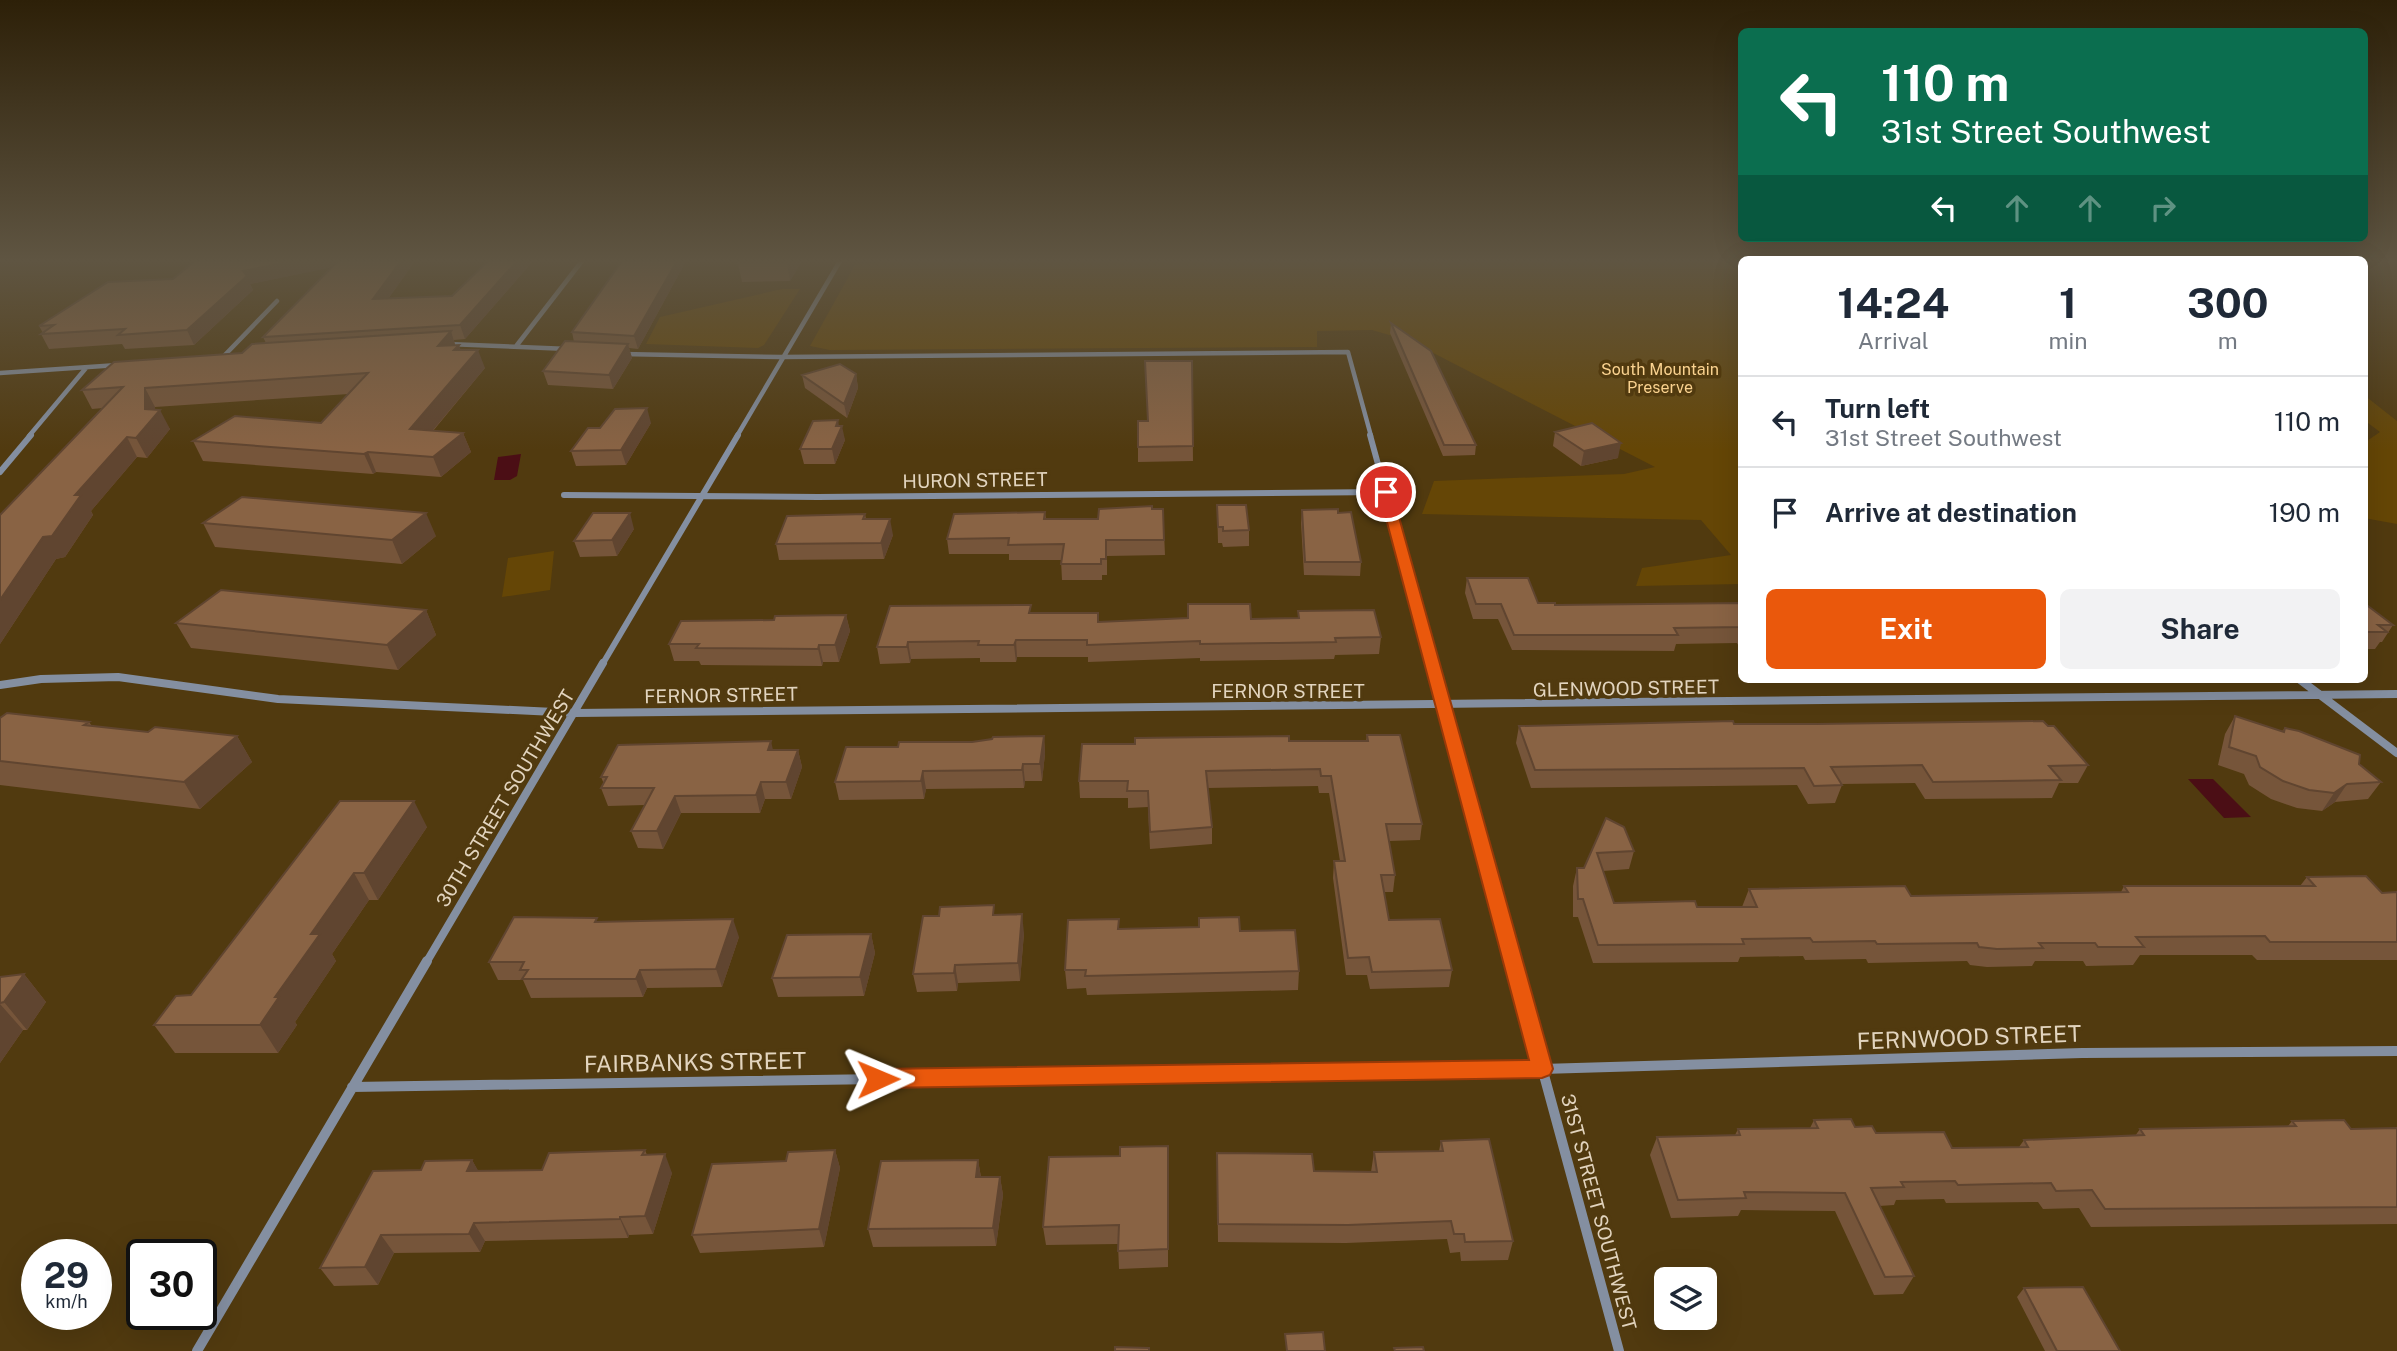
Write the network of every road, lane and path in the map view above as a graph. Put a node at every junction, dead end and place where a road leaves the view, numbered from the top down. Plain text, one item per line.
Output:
1 (254, 324) edge
2 (533, 324) edge
3 (801, 324) edge
4 (442, 345) edge
5 (517, 345) junction
6 (574, 349) edge
7 (615, 353) edge
8 (781, 357) junction
9 (233, 358) edge
10 (125, 365) edge
11 (86, 368) junction
12 (0, 373) edge
13 (0, 472) edge
14 (1386, 492) junction
15 (564, 495) dead end
16 (700, 497) junction
17 (2303, 683) edge
18 (0, 685) edge
19 (2397, 694) edge
20 (2316, 695) junction
21 (1444, 706) junction
22 (575, 713) junction
23 (2397, 753) edge
24 (2397, 1051) edge
25 (1542, 1069) junction
26 (352, 1087) junction
27 (197, 1351) edge
28 (1619, 1351) edge

1 - 9 street
2 - 5 street
3 - 8 street, 30TH STREET SOUTHWEST
4 - 5 street
5 - 6 street
7 - 8 street
8 - 14 street, 31ST STREET SOUTHWEST
8 - 16 street, 30TH STREET SOUTHWEST
10 - 11 street
11 - 12 street
11 - 13 street
14 - 16 street, HURON STREET
14 - 21 street, 31ST STREET SOUTHWEST
15 - 16 street, HURON STREET
16 - 22 street, 30TH STREET SOUTHWEST
17 - 20 street
18 - 22 street, FERNOR STREET
19 - 20 street, GLENWOOD STREET
20 - 21 street, GLENWOOD STREET
20 - 23 street
21 - 22 street, FERNOR STREET
21 - 25 street, 31ST STREET SOUTHWEST
22 - 26 street, 30TH STREET SOUTHWEST
24 - 25 street, FERNWOOD STREET
25 - 26 street, FAIRBANKS STREET
25 - 28 street, 31ST STREET SOUTHWEST
26 - 27 street, 30TH STREET SOUTHWEST

